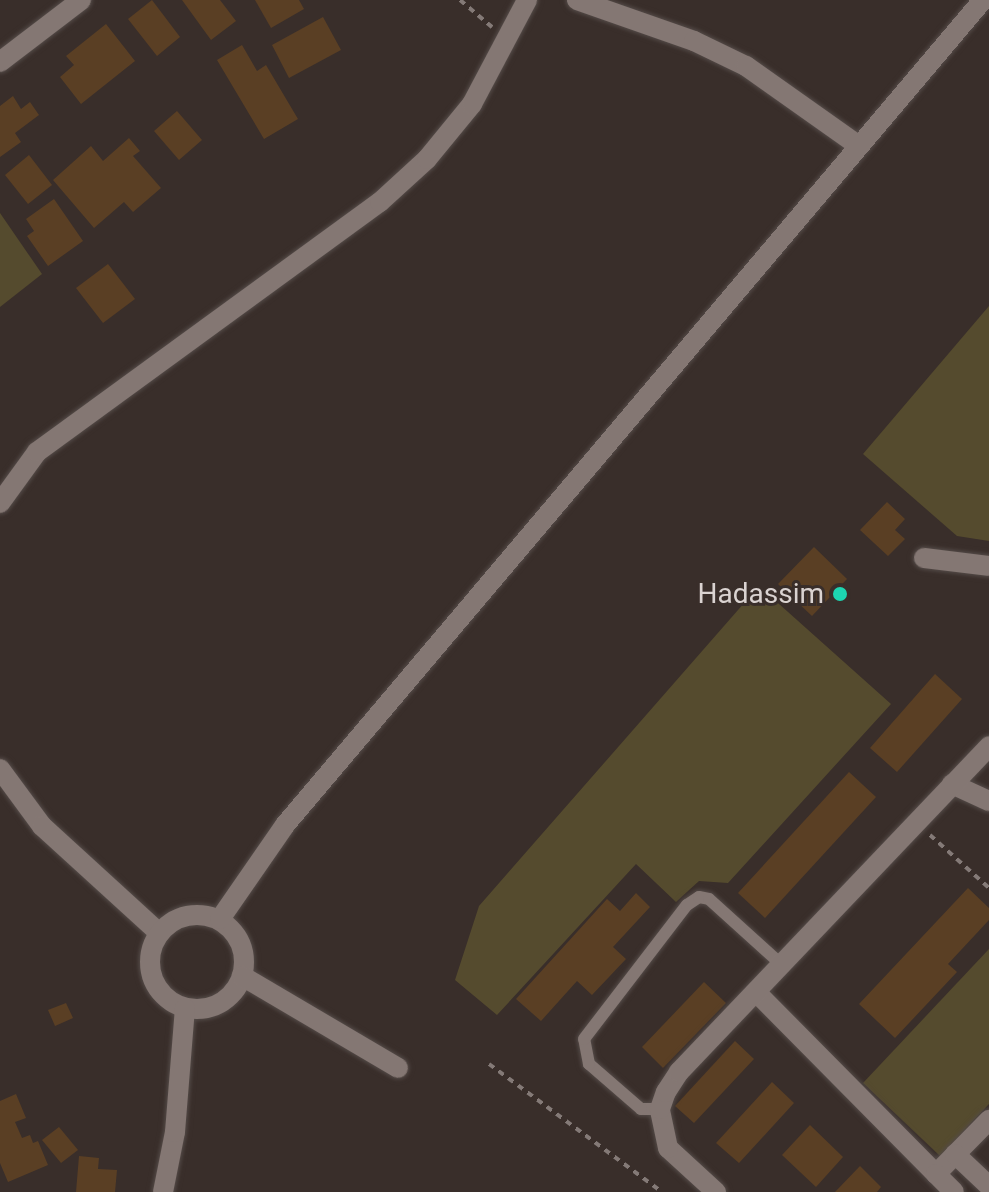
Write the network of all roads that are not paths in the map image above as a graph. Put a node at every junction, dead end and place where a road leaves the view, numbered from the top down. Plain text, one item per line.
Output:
1 (81, 0) edge
2 (527, 0) edge
3 (577, 0) edge
4 (983, 0) edge
5 (0, 62) edge
6 (859, 146) junction
7 (0, 503) edge
8 (924, 558) dead end
9 (989, 566) edge
10 (989, 746) edge
11 (0, 769) edge
12 (952, 784) junction
13 (989, 801) edge
14 (220, 919) junction
15 (159, 933) junction
16 (782, 965) junction
17 (242, 976) junction
18 (756, 992) junction
19 (185, 1008) junction
20 (398, 1068) dead end
21 (660, 1109) junction
22 (989, 1120) edge
23 (955, 1154) junction
24 (936, 1174) junction
25 (989, 1186) edge
26 (163, 1192) edge
27 (716, 1192) edge
28 (954, 1192) edge

1 - 5 street
2 - 7 street
3 - 6 street
4 - 6 street
6 - 14 street
8 - 9 street
10 - 12 street
11 - 15 street
12 - 13 street
12 - 16 street
14 - 15 street
14 - 17 street
15 - 19 street
16 - 18 street
16 - 21 lane
17 - 19 street
17 - 20 street
18 - 21 street
18 - 24 street
19 - 26 street
21 - 27 street
22 - 23 street
23 - 24 street
23 - 25 street
24 - 28 street

